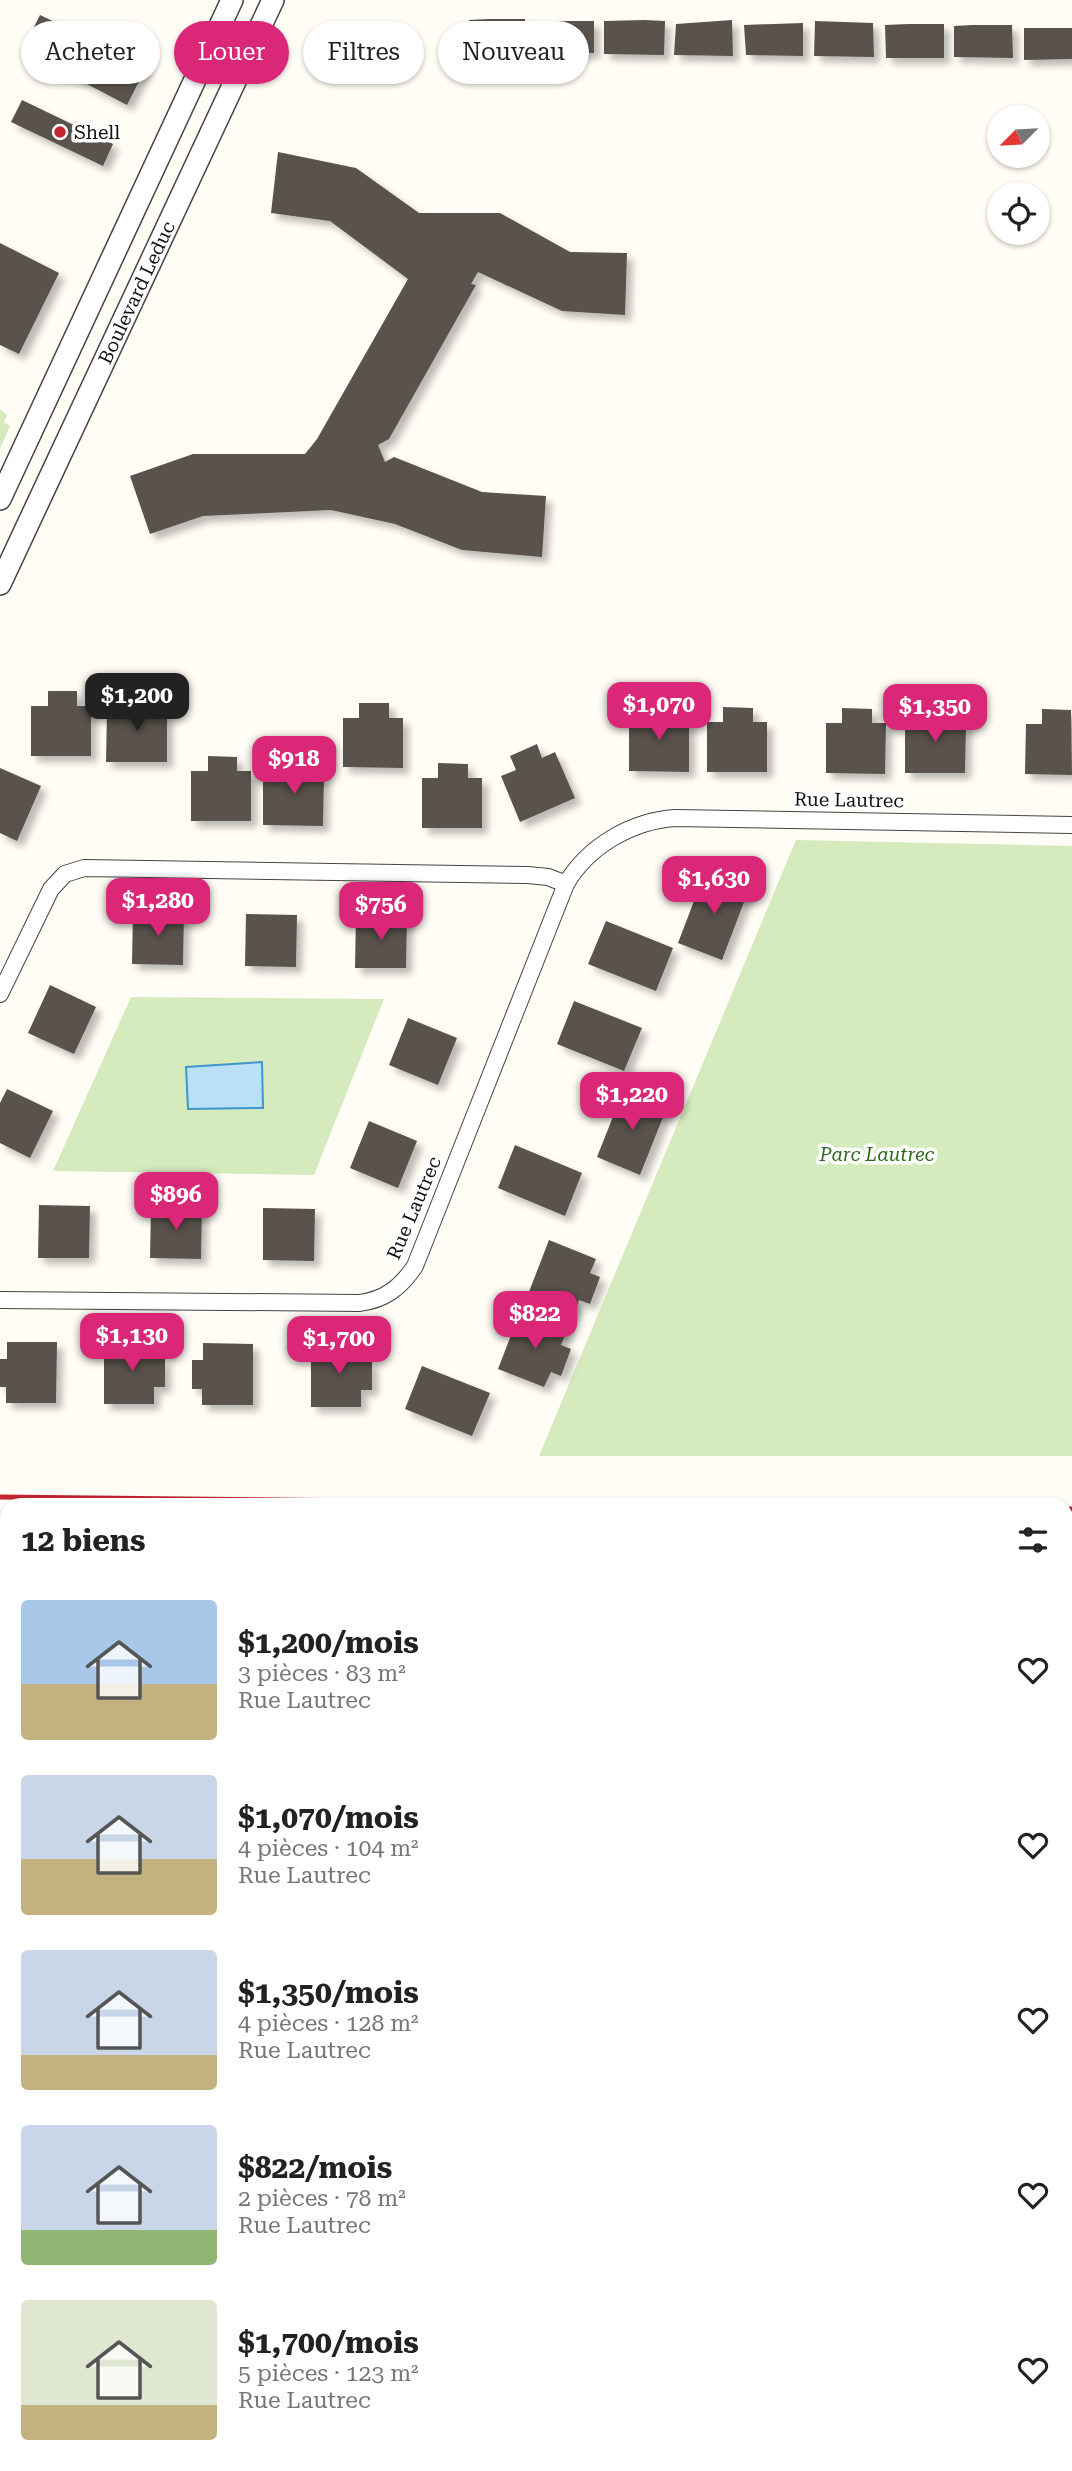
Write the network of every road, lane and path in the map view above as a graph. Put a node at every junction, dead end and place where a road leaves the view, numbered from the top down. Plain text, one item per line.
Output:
1 (232, 0) edge
2 (273, 0) edge
3 (0, 499) edge
4 (0, 584) edge
5 (1072, 825) edge
6 (566, 884) junction
7 (0, 994) edge
8 (0, 1300) edge

1 - 3 street, Boulevard Leduc
2 - 4 street, Boulevard Leduc
5 - 6 street, Rue Lautrec
6 - 7 street
6 - 8 street, Rue Lautrec

